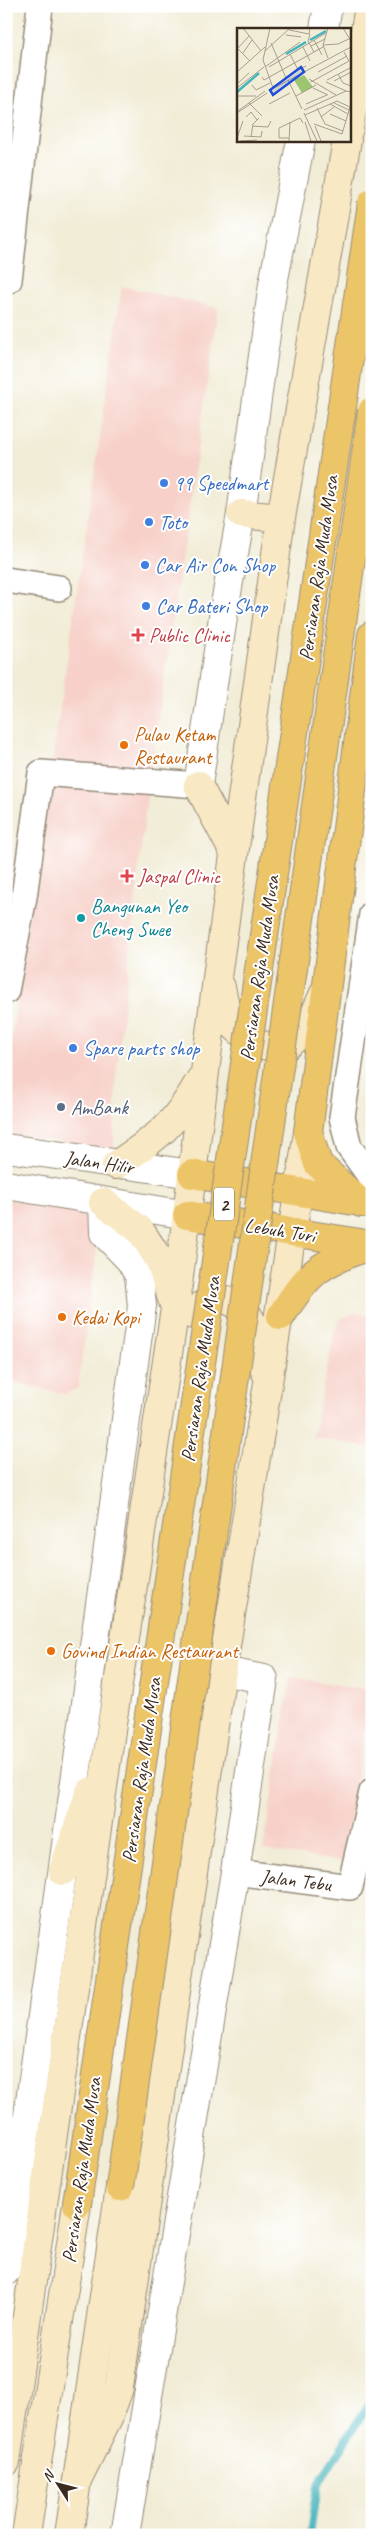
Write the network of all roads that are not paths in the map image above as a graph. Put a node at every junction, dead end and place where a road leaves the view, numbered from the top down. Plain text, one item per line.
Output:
1 (40, 6) edge
2 (328, 6) edge
3 (370, 6) edge
4 (324, 28) edge
5 (350, 123) edge
6 (302, 141) edge
7 (347, 141) edge
8 (372, 203) edge
9 (8, 280) edge
10 (372, 411) edge
11 (241, 514) junction
12 (281, 518) junction
13 (6, 580) edge
14 (59, 588) dead end
15 (372, 635) edge
16 (367, 708) edge
17 (198, 784) junction
18 (234, 853) junction
19 (372, 914) edge
20 (218, 970) junction
21 (6, 991) edge
22 (325, 992) junction
23 (205, 1070) junction
24 (308, 1132) junction
25 (6, 1148) edge
26 (116, 1165) junction
27 (192, 1174) junction
28 (6, 1185) edge
29 (299, 1192) junction
30 (368, 1195) edge
31 (103, 1202) junction
32 (187, 1215) junction
33 (293, 1232) junction
34 (371, 1245) edge
35 (175, 1308) junction
36 (281, 1316) junction
37 (167, 1368) junction
38 (267, 1380) junction
39 (222, 1670) junction
40 (112, 1724) junction
41 (372, 1792) edge
42 (64, 1872) junction
43 (235, 1872) junction
44 (167, 2056) junction
45 (201, 2080) junction
46 (6, 2272) edge
47 (6, 2462) edge
48 (77, 2480) junction
49 (26, 2535) edge
50 (69, 2535) edge
51 (125, 2535) edge

1 - 9 street
2 - 4 street
3 - 5 main road
6 - 11 street
7 - 12 main road
8 - 49 main road, Persiaran Raja Muda Musa / 2, bridge
10 - 48 main road, Persiaran Raja Muda Musa / 2, bridge
11 - 12 main road
11 - 17 street
12 - 18 main road
13 - 14 street
15 - 16 main road
16 - 22 main road
17 - 18 main road
17 - 21 street
18 - 20 main road
19 - 30 street
20 - 22 main road
20 - 23 main road
22 - 24 main road
23 - 26 main road
23 - 27 main road
24 - 29 main road
24 - 30 main road
25 - 26 street, Jalan Hilir
26 - 27 street, Jalan Hilir
27 - 29 main road, Lebuh Turi
27 - 32 main road
28 - 31 street, Jalan Hilir
29 - 30 main road, Lebuh Turi
29 - 33 main road
31 - 32 street, Jalan Hilir
31 - 35 main road
31 - 42 street
32 - 33 main road, Lebuh Turi
32 - 35 main road
33 - 34 main road, Lebuh Turi
33 - 36 main road
34 - 36 main road
35 - 37 main road
36 - 38 main road
37 - 38 main road
37 - 40 main road
38 - 39 main road
39 - 43 street
39 - 44 main road
40 - 42 main road
40 - 47 main road
41 - 43 street, Jalan Tebu
42 - 46 street
43 - 45 street
44 - 45 street
44 - 48 main road
45 - 51 street
48 - 50 main road, Persiaran Raja Muda Musa / 2

